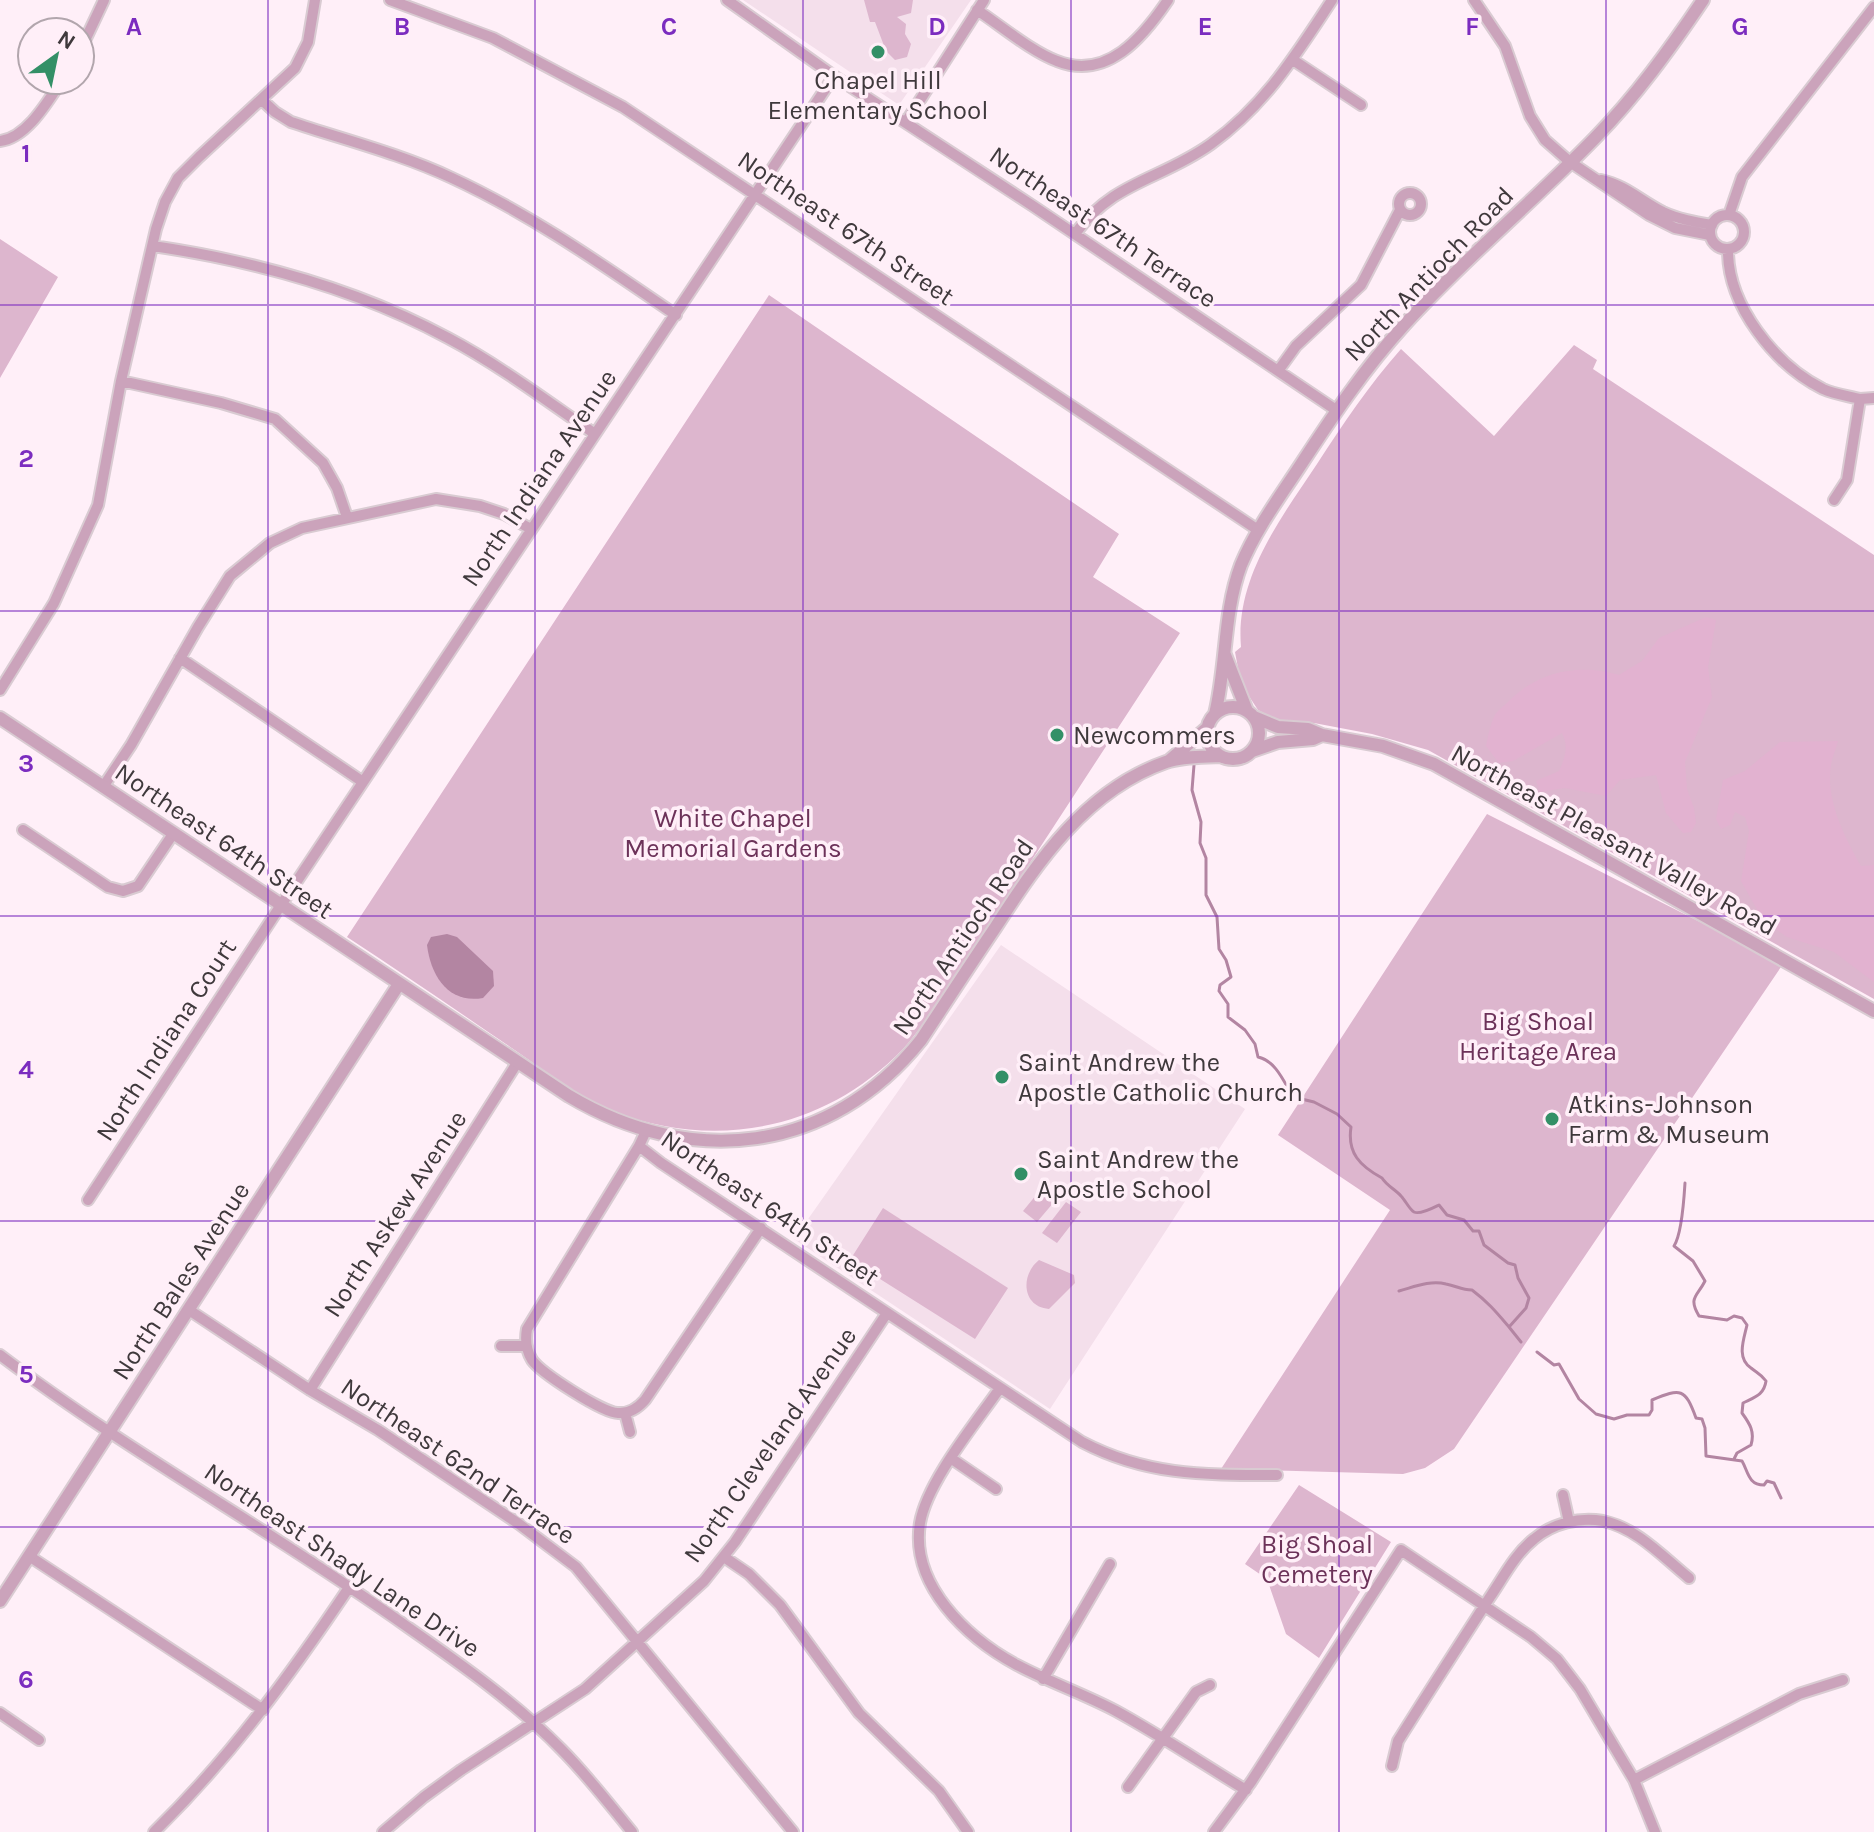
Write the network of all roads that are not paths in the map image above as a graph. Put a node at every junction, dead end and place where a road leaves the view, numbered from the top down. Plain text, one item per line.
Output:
1 (315, 0) edge
2 (390, 0) edge
3 (727, 0) edge
4 (984, 0) edge
5 (1168, 0) edge
6 (1332, 0) edge
7 (1703, 0) edge
8 (1481, 3) edge
9 (1874, 7) edge
10 (977, 10) junction
11 (1293, 60) junction
12 (834, 76) junction
13 (50, 96) edge
14 (262, 100) junction
15 (1361, 105) dead end
16 (906, 122) junction
17 (0, 141) edge
18 (1570, 162) junction
19 (755, 193) junction
20 (1400, 210) dead end
21 (1729, 215) junction
22 (1711, 230) junction
23 (1075, 234) junction
24 (153, 246) junction
25 (1728, 249) junction
26 (676, 315) junction
27 (1278, 371) junction
28 (121, 381) junction
29 (1874, 398) edge
30 (1860, 399) junction
31 (1336, 410) junction
32 (595, 434) junction
33 (1834, 500) dead end
34 (347, 517) junction
35 (531, 529) junction
36 (1258, 530) junction
37 (1225, 655) junction
38 (180, 658) junction
39 (0, 690) edge
40 (1215, 714) junction
41 (1251, 714) junction
42 (0, 718) edge
43 (1207, 728) junction
44 (1322, 735) junction
45 (1252, 751) junction
46 (1220, 756) junction
47 (1170, 760) junction
48 (363, 782) junction
49 (103, 787) junction
50 (23, 830) dead end
51 (173, 834) junction
52 (281, 905) junction
53 (399, 984) junction
54 (1874, 1011) edge
55 (517, 1063) junction
56 (646, 1131) junction
57 (639, 1146) junction
58 (88, 1200) dead end
59 (761, 1228) junction
60 (189, 1310) junction
61 (887, 1313) junction
62 (501, 1346) dead end
63 (526, 1346) junction
64 (0, 1355) edge
65 (1000, 1388) junction
66 (310, 1390) junction
67 (625, 1413) junction
68 (630, 1432) dead end
69 (109, 1433) junction
70 (952, 1459) junction
71 (1277, 1475) dead end
72 (996, 1489) dead end
73 (1563, 1495) dead end
74 (1569, 1522) junction
75 (29, 1556) junction
76 (724, 1557) junction
77 (1110, 1564) dead end
78 (1689, 1578) dead end
79 (350, 1586) junction
80 (0, 1601) edge
81 (1485, 1606) junction
82 (639, 1642) junction
83 (1043, 1679) junction
84 (1843, 1680) dead end
85 (1210, 1685) dead end
86 (263, 1710) junction
87 (0, 1713) edge
88 (534, 1723) junction
89 (1162, 1739) junction
90 (39, 1740) dead end
91 (1392, 1766) dead end
92 (1634, 1780) junction
93 (1128, 1787) dead end
94 (1246, 1790) junction
95 (626, 1830) edge
96 (154, 1832) edge
97 (383, 1832) edge
98 (793, 1832) edge
99 (968, 1832) edge
100 (1214, 1832) edge
101 (1655, 1832) edge

1 - 14 street
2 - 19 street, Northeast 67th Street
3 - 12 street, Northeast 67th Terrace
4 - 10 street
5 - 10 street
6 - 11 street
7 - 18 street, North Antioch Road
8 - 18 street
9 - 21 street
10 - 16 street
11 - 15 street
11 - 23 street
12 - 16 street, Northeast 67th Terrace
12 - 19 street, North Indiana Avenue
13 - 17 street
14 - 24 street
14 - 26 street
16 - 23 street, Northeast 67th Terrace
18 - 22 street
18 - 31 street, North Antioch Road
19 - 26 street, North Indiana Avenue
19 - 36 street, Northeast 67th Street
20 - 27 street
21 - 22 street
21 - 25 street
22 - 25 street
23 - 27 street, Northeast 67th Terrace
24 - 28 street
24 - 32 street
25 - 30 street
26 - 32 street, North Indiana Avenue
27 - 31 street, Northeast 67th Terrace
28 - 34 street
28 - 39 street
29 - 30 street
30 - 33 street
31 - 36 street, North Antioch Road
32 - 35 street, North Indiana Avenue
34 - 35 street
34 - 38 street
35 - 48 street, North Indiana Avenue
36 - 37 street, North Antioch Road
37 - 40 street, North Antioch Road
37 - 41 street, North Antioch Road
38 - 48 street
38 - 49 street
40 - 41 street
40 - 43 street
41 - 44 street, Northeast Pleasant Valley Road
41 - 45 street
42 - 49 street, Northeast 64th Street
43 - 46 street
43 - 47 street, North Antioch Road
44 - 45 street, Northeast Pleasant Valley Road
44 - 54 street, Northeast Pleasant Valley Road
45 - 46 street
46 - 47 street, North Antioch Road
47 - 56 street, North Antioch Road
48 - 52 street, North Indiana Avenue
49 - 51 street, Northeast 64th Street
50 - 51 street
51 - 52 street, Northeast 64th Street
52 - 53 street, Northeast 64th Street
52 - 58 street, North Indiana Court
53 - 55 street, Northeast 64th Street
53 - 60 street, North Bales Avenue
55 - 56 street, Northeast 64th Street
55 - 66 street, North Askew Avenue
56 - 57 street, Northeast 64th Street
57 - 59 street, Northeast 64th Street
57 - 63 street
59 - 61 street, Northeast 64th Street
59 - 67 street
60 - 66 street, Northeast 62nd Terrace
60 - 69 street, North Bales Avenue
61 - 65 street, Northeast 64th Street
61 - 76 street, North Cleveland Avenue
62 - 63 street
63 - 67 street
64 - 69 street, Northeast Shady Lane Drive
65 - 70 street
65 - 71 street, Northeast 64th Street
66 - 82 street, Northeast 62nd Terrace
67 - 68 street
69 - 75 street, North Bales Avenue
69 - 79 street, Northeast Shady Lane Drive
70 - 72 street
70 - 83 street
73 - 74 street
74 - 78 street
74 - 81 street
75 - 80 street, North Bales Avenue
75 - 86 street
76 - 82 street, North Cleveland Avenue
76 - 99 street
77 - 83 street
79 - 86 street
79 - 88 street, Northeast Shady Lane Drive
81 - 91 street
81 - 92 street
81 - 94 street
82 - 88 street, North Cleveland Avenue
82 - 98 street, Northeast 62nd Terrace
83 - 89 street
84 - 92 street
85 - 89 street
86 - 96 street
87 - 90 street
88 - 95 street, Northeast Shady Lane Drive
88 - 97 street, North Cleveland Avenue
89 - 93 street
89 - 94 street
92 - 101 street
94 - 100 street

